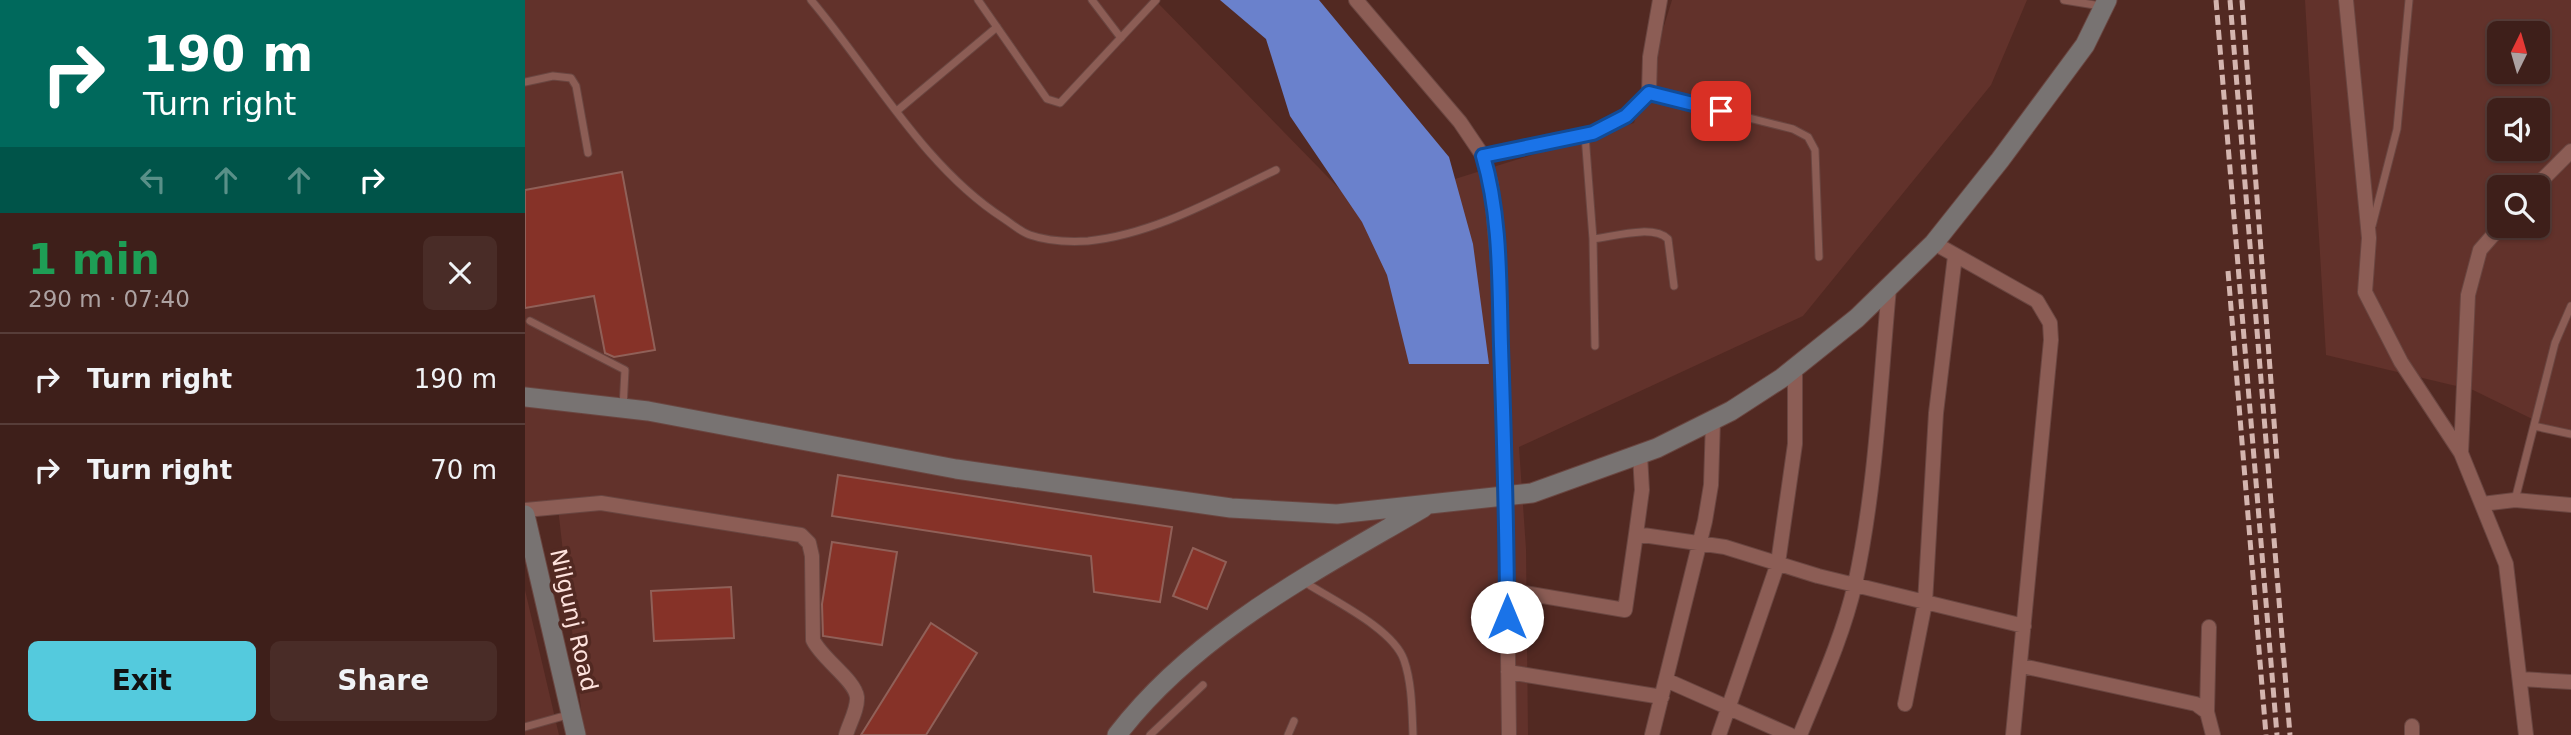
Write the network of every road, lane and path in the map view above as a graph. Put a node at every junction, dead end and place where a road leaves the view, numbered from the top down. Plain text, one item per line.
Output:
1 (811, 0) edge
2 (978, 0) edge
3 (1092, 0) edge
4 (1156, 0) edge
5 (1356, 0) edge
6 (1660, 0) edge
7 (2063, 0) edge
8 (2346, 0) edge
9 (2409, 0) edge
10 (2106, 4) edge
11 (997, 27) junction
12 (1121, 38) junction
13 (525, 82) edge
14 (1649, 93) junction
15 (898, 110) junction
16 (1585, 135) junction
17 (2571, 151) edge
18 (588, 153) dead end
19 (1483, 156) junction
20 (1276, 170) dead end
21 (2547, 175) edge
22 (2369, 238) junction
23 (2490, 238) edge
24 (1593, 239) junction
25 (1934, 243) junction
26 (1819, 257) dead end
27 (1955, 257) junction
28 (1674, 286) dead end
29 (1889, 288) junction
30 (2571, 306) edge
31 (530, 321) dead end
32 (1595, 346) dead end
33 (1795, 368) junction
34 (525, 397) edge
35 (623, 408) junction
36 (1713, 420) junction
37 (2534, 426) junction
38 (2571, 434) edge
39 (2461, 453) junction
40 (1640, 455) junction
41 (1506, 498) junction
42 (2515, 500) junction
43 (2482, 504) junction
44 (2571, 505) edge
45 (1428, 506) junction
46 (525, 510) edge
47 (525, 515) edge
48 (1636, 534) junction
49 (1699, 542) junction
50 (1777, 563) junction
51 (1300, 580) junction
52 (1854, 586) junction
53 (1507, 590) junction
54 (1925, 603) junction
55 (2024, 626) junction
56 (2209, 627) dead end
57 (2022, 666) junction
58 (1508, 672) junction
59 (2521, 679) junction
60 (1666, 680) junction
61 (2571, 682) edge
62 (1203, 685) dead end
63 (1662, 697) junction
64 (1905, 704) dead end
65 (1729, 708) junction
66 (2207, 712) junction
67 (571, 714) junction
68 (1294, 721) dead end
69 (525, 727) edge
70 (576, 735) edge
71 (846, 735) edge
72 (1117, 735) edge
73 (1150, 735) edge
74 (1288, 735) edge
75 (1413, 735) edge
76 (1509, 735) edge
77 (1652, 735) edge
78 (1719, 735) edge
79 (1790, 735) edge
80 (1800, 735) edge
81 (2013, 735) edge
82 (2213, 735) edge
83 (2526, 735) edge

1 - 15 lane
2 - 11 lane
3 - 12 lane
4 - 12 lane
5 - 19 street
6 - 14 street
7 - 10 lane
8 - 22 street
9 - 22 lane
10 - 25 street
11 - 12 lane
11 - 15 lane
13 - 18 lane
14 - 16 street
14 - 26 lane
15 - 20 lane
16 - 19 street
16 - 24 lane
17 - 21 street
19 - 41 street
22 - 39 street
23 - 39 street
24 - 28 lane
24 - 32 lane
25 - 27 street
25 - 29 street
27 - 54 street
27 - 55 street
29 - 33 street
29 - 52 street
30 - 37 lane
31 - 35 lane
33 - 36 street
33 - 50 street
34 - 35 street
35 - 45 street
36 - 40 street
36 - 49 street
37 - 38 lane
37 - 42 lane
39 - 43 street
40 - 41 street
40 - 48 street
41 - 45 street
41 - 53 street
42 - 43 street
42 - 44 street
43 - 59 street
45 - 51 street
46 - 71 street
47 - 67 street, Nilgunj Road
48 - 49 street
48 - 53 street
49 - 50 street
49 - 60 street
50 - 52 street
50 - 65 street
51 - 72 street
51 - 75 lane
52 - 54 street
52 - 80 street
53 - 58 street
54 - 55 street
54 - 64 street
55 - 57 street
56 - 66 street
57 - 66 street
57 - 81 street
58 - 63 street
58 - 76 street
59 - 61 street
59 - 83 street
60 - 63 street
60 - 65 street
62 - 73 lane
63 - 77 street
65 - 78 street
65 - 79 street
66 - 82 street
67 - 69 lane
67 - 70 street, Nilgunj Road
68 - 74 lane

